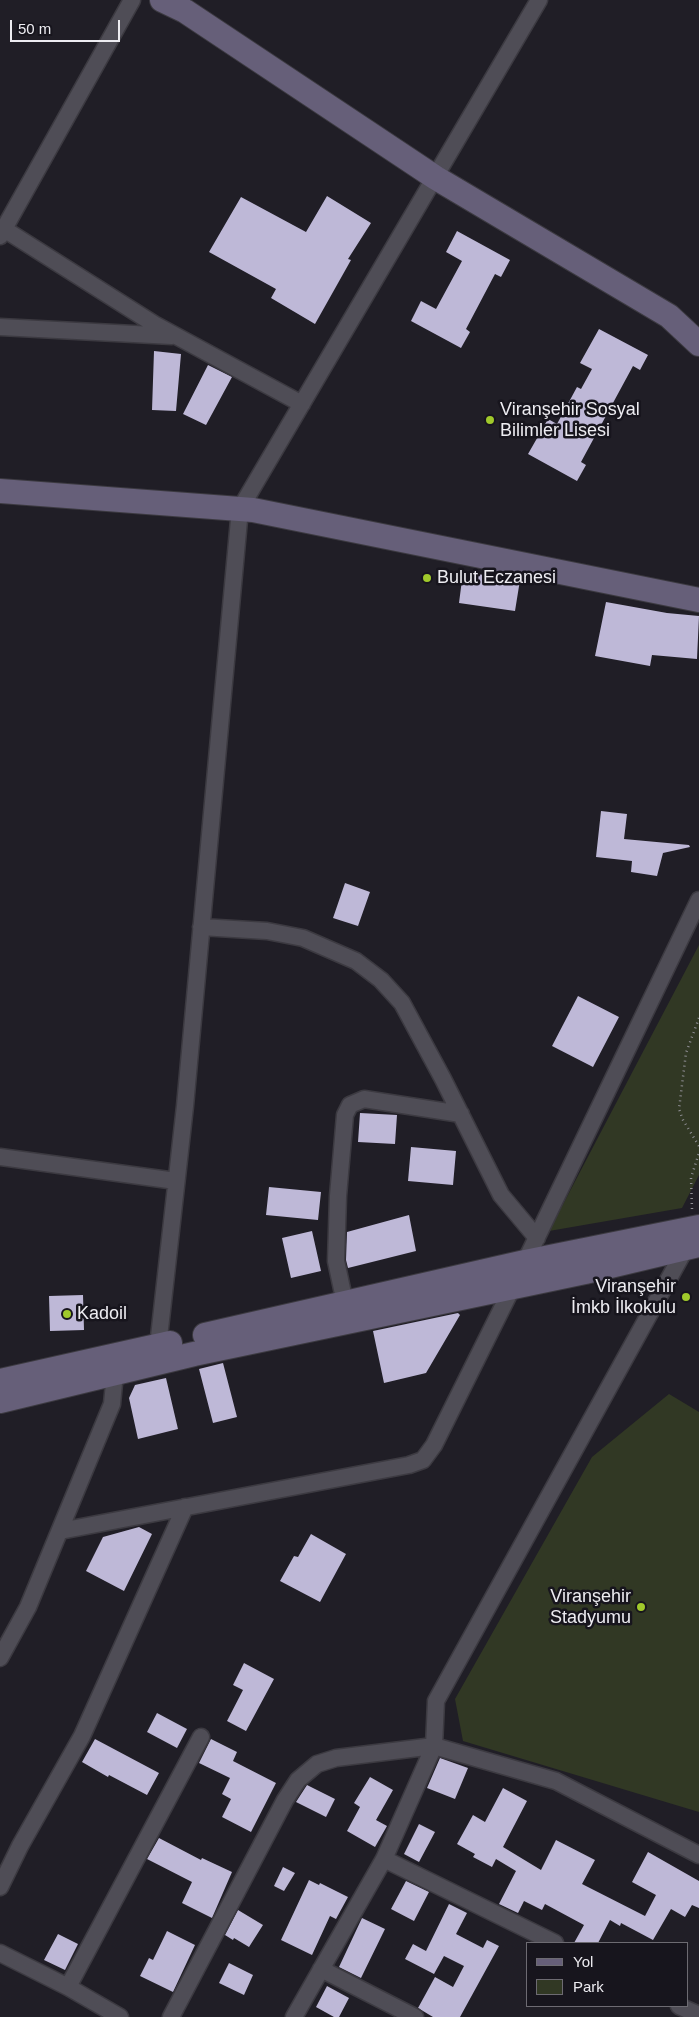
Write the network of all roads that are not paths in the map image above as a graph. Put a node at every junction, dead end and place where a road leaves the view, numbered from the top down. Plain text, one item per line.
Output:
1 (132, 0) edge
2 (162, 0) edge
3 (539, 0) edge
4 (436, 178) junction
5 (2, 233) edge
6 (0, 327) edge
7 (177, 336) junction
8 (699, 344) edge
9 (302, 404) junction
10 (0, 491) edge
11 (240, 509) junction
12 (699, 600) edge
13 (699, 900) edge
14 (201, 927) junction
15 (461, 1114) junction
16 (0, 1157) edge
17 (176, 1181) junction
18 (695, 1233) edge
19 (537, 1238) junction
20 (525, 1262) junction
21 (512, 1287) junction
22 (346, 1303) junction
23 (158, 1346) junction
24 (115, 1373) junction
25 (0, 1381) edge
26 (0, 1401) edge
27 (185, 1508) junction
28 (60, 1531) junction
29 (0, 1658) edge
30 (201, 1737) dead end
31 (434, 1746) junction
32 (699, 1855) edge
33 (384, 1859) junction
34 (0, 1887) edge
35 (553, 1942) edge
36 (0, 1953) edge
37 (321, 1969) junction
38 (68, 1987) junction
39 (681, 2007) edge
40 (699, 2015) edge
41 (120, 2017) edge
42 (171, 2017) edge
43 (294, 2017) edge
44 (415, 2017) edge

1 - 5 street
2 - 4 street
3 - 4 street
4 - 8 street
4 - 9 street
5 - 7 street
6 - 7 street
7 - 9 street
9 - 11 street
10 - 11 street
11 - 12 street
11 - 14 street
13 - 19 street
14 - 15 street
14 - 17 street
15 - 19 street
15 - 22 street
16 - 17 street
17 - 23 street
18 - 20 street
18 - 21 street
18 - 31 street
19 - 20 street
20 - 21 street
20 - 22 street
21 - 24 street
21 - 27 street
22 - 23 street
23 - 25 street
24 - 26 street
24 - 28 street
27 - 28 street
27 - 34 street
28 - 29 street
30 - 38 street
31 - 32 street
31 - 33 street
31 - 42 street
33 - 35 street
33 - 37 street
36 - 38 street
37 - 43 street
37 - 44 street
38 - 41 street
39 - 40 street

